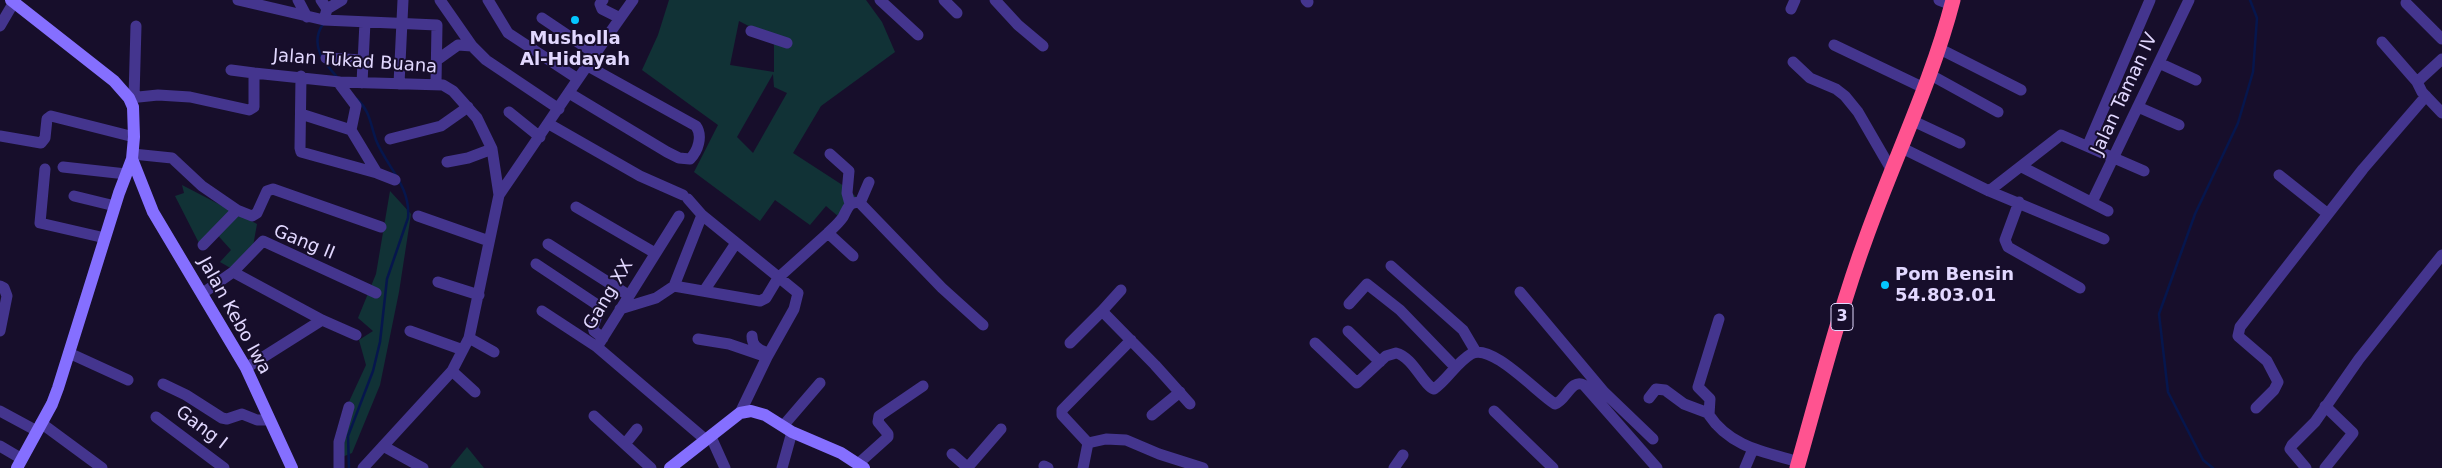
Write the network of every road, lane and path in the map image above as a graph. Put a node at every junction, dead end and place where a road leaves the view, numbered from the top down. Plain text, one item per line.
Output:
1 (238, 0) edge
2 (298, 0) edge
3 (342, 0) edge
4 (403, 0) edge
5 (488, 0) edge
6 (603, 0) edge
7 (633, 0) edge
8 (880, 0) edge
9 (944, 0) edge
10 (996, 0) edge
11 (2150, 0) edge
12 (2189, 0) edge
13 (13, 1) edge
14 (1948, 2) edge
15 (442, 3) edge
16 (2406, 3) dead end
17 (957, 13) dead end
18 (325, 14) edge
19 (307, 17) junction
20 (542, 18) dead end
21 (620, 18) junction
22 (365, 22) junction
23 (402, 22) junction
24 (0, 26) edge
25 (136, 26) dead end
26 (436, 28) junction
27 (752, 30) dead end
28 (918, 34) dead end
29 (2442, 39) edge
30 (2382, 42) dead end
31 (788, 43) dead end
32 (1834, 45) dead end
33 (472, 46) junction
34 (1043, 46) dead end
35 (1938, 48) junction
36 (594, 53) junction
37 (326, 58) dead end
38 (2442, 58) edge
39 (363, 60) junction
40 (437, 60) junction
41 (1793, 62) dead end
42 (2159, 63) junction
43 (586, 65) junction
44 (231, 70) dead end
45 (254, 73) junction
46 (301, 76) junction
47 (578, 79) junction
48 (2196, 80) dead end
49 (1926, 81) junction
50 (340, 82) junction
51 (2417, 82) junction
52 (362, 83) junction
53 (436, 83) junction
54 (399, 84) junction
55 (2021, 90) dead end
56 (569, 93) junction
57 (2426, 96) junction
58 (132, 98) junction
59 (468, 107) junction
60 (2138, 107) junction
61 (559, 109) junction
62 (509, 112) dead end
63 (1998, 112) dead end
64 (301, 114) junction
65 (2442, 114) edge
66 (1911, 120) junction
67 (549, 124) junction
68 (2179, 124) dead end
69 (351, 130) junction
70 (0, 136) edge
71 (134, 137) junction
72 (540, 137) junction
73 (390, 139) dead end
74 (1960, 143) dead end
75 (2088, 145) junction
76 (1900, 147) junction
77 (492, 149) junction
78 (830, 154) dead end
79 (132, 157) junction
80 (2115, 157) junction
81 (448, 162) dead end
82 (63, 167) dead end
83 (2022, 167) junction
84 (1891, 168) junction
85 (45, 169) dead end
86 (2144, 171) dead end
87 (377, 173) junction
88 (2279, 175) dead end
89 (124, 179) junction
90 (395, 180) dead end
91 (869, 182) dead end
92 (142, 184) junction
93 (1989, 192) junction
94 (499, 195) junction
95 (74, 196) dead end
96 (2019, 202) junction
97 (2092, 202) junction
98 (855, 203) junction
99 (115, 206) junction
100 (576, 207) dead end
101 (237, 210) junction
102 (2108, 211) dead end
103 (2328, 214) junction
104 (702, 215) junction
105 (418, 216) dead end
106 (679, 216) dead end
107 (381, 227) dead end
108 (828, 232) junction
109 (105, 238) junction
110 (2104, 239) dead end
111 (489, 241) junction
112 (736, 243) junction
113 (548, 244) dead end
114 (203, 245) dead end
115 (654, 253) junction
116 (2442, 255) edge
117 (853, 256) dead end
118 (536, 264) dead end
119 (1391, 266) dead end
120 (233, 272) junction
121 (778, 278) junction
122 (438, 282) dead end
123 (0, 286) edge
124 (674, 286) junction
125 (2080, 288) dead end
126 (1121, 290) dead end
127 (704, 291) junction
128 (1520, 292) dead end
129 (203, 293) junction
130 (376, 293) dead end
131 (479, 295) junction
132 (628, 295) junction
133 (1349, 304) dead end
134 (620, 309) junction
135 (542, 311) dead end
136 (1102, 311) junction
137 (1719, 319) dead end
138 (322, 320) junction
139 (983, 325) dead end
140 (0, 331) edge
141 (410, 331) dead end
142 (1348, 331) dead end
143 (356, 335) dead end
144 (752, 336) dead end
145 (469, 338) junction
146 (698, 339) dead end
147 (1131, 340) junction
148 (600, 343) junction
149 (1070, 343) dead end
150 (1316, 343) dead end
151 (463, 350) junction
152 (494, 352) dead end
153 (1476, 352) junction
154 (69, 353) junction
155 (768, 355) junction
156 (1380, 362) junction
157 (1455, 367) junction
158 (246, 368) junction
159 (452, 371) junction
160 (128, 380) dead end
161 (820, 383) dead end
162 (163, 384) dead end
163 (923, 386) dead end
164 (475, 392) dead end
165 (1180, 392) junction
166 (1600, 396) junction
167 (1648, 398) dead end
168 (1190, 404) dead end
169 (2325, 406) junction
170 (349, 407) dead end
171 (2256, 408) dead end
172 (0, 411) edge
173 (1494, 411) dead end
174 (1708, 413) junction
175 (740, 414) junction
176 (1152, 415) dead end
177 (594, 416) dead end
178 (156, 417) dead end
179 (269, 420) junction
180 (39, 427) junction
181 (637, 429) dead end
182 (787, 429) junction
183 (1001, 429) dead end
184 (709, 438) junction
185 (1653, 439) dead end
186 (625, 444) junction
187 (1088, 444) junction
188 (0, 446) edge
189 (383, 446) junction
190 (1753, 449) junction
191 (952, 454) dead end
192 (1403, 455) dead end
193 (19, 464) edge
194 (1798, 465) edge
195 (364, 466) edge
196 (861, 466) edge
197 (102, 468) edge
198 (224, 468) edge
199 (292, 468) edge
200 (339, 468) edge
201 (423, 468) edge
202 (651, 468) edge
203 (670, 468) edge
204 (725, 468) edge
205 (782, 468) edge
206 (968, 468) edge
207 (1084, 468) edge
208 (1203, 468) edge
209 (1394, 468) edge
210 (1553, 468) edge
211 (1657, 468) edge
212 (1745, 468) edge
213 (2306, 468) edge
214 (2325, 468) edge

1 - 19 street
2 - 19 street
3 - 18 street
4 - 23 street
5 - 47 street
6 - 21 street
7 - 21 street
8 - 28 street
9 - 17 street
10 - 34 street
11 - 75 street
12 - 42 street, Jalan Taman IV
13 - 24 street
13 - 58 street
14 - 35 highway, 3
15 - 26 street
15 - 33 street
16 - 29 street
18 - 19 street
18 - 22 street
20 - 36 street
21 - 36 street
22 - 23 street
22 - 39 street
23 - 26 street
23 - 54 street
25 - 58 street
26 - 40 street
27 - 31 street
30 - 51 street
32 - 49 street
33 - 40 street
33 - 61 street
35 - 49 highway, 3
35 - 55 street
36 - 43 street
37 - 39 street
38 - 51 street
39 - 52 street
40 - 53 street
41 - 84 street
42 - 48 street
42 - 60 street, Jalan Taman IV
43 - 47 street
43 - 56 street
44 - 45 street
45 - 46 street, Jalan Tukad Buana
45 - 58 street, Jalan Tukad Buana
46 - 50 street, Jalan Tukad Buana
46 - 64 street
47 - 56 street
49 - 63 street
49 - 66 highway, 3
50 - 52 street, Jalan Tukad Buana
50 - 69 street
51 - 57 street
52 - 54 street, Jalan Tukad Buana
53 - 54 street, Jalan Tukad Buana
53 - 59 street, Jalan Tukad Buana
56 - 61 street
57 - 65 street
57 - 103 street
58 - 71 street
59 - 73 street
59 - 77 street, Jalan Tukad Buana
60 - 68 street
60 - 80 street, Jalan Taman IV
61 - 67 street
62 - 72 street
64 - 69 street
64 - 87 street
66 - 74 street
66 - 76 highway, 3
67 - 72 street
67 - 104 street
69 - 87 street
70 - 71 street
71 - 79 street
72 - 94 street
75 - 80 street
75 - 83 street
76 - 84 highway, 3
76 - 93 street
77 - 81 street
77 - 94 street, Jalan Tukad Buana
78 - 98 street
79 - 89 street
79 - 92 street, Jalan Kebo Iwa
79 - 101 street
80 - 86 street
80 - 97 street, Jalan Taman IV
82 - 89 street
83 - 93 street
83 - 97 street
84 - 194 highway, 3
85 - 109 street
87 - 90 street
88 - 103 street
89 - 92 street
89 - 99 street
91 - 98 street
92 - 129 street, Jalan Kebo Iwa
93 - 96 street
94 - 111 street, Jalan Tukad Buana
95 - 99 street
96 - 110 street
96 - 125 street
97 - 102 street
98 - 108 street
98 - 139 street
99 - 109 street
100 - 115 street
101 - 107 street
101 - 114 street
103 - 171 street
104 - 112 street
104 - 124 street
105 - 111 street
106 - 115 street, Gang XX
108 - 117 street
108 - 121 street
109 - 154 street
111 - 131 street, Jalan Tukad Buana
112 - 121 street
112 - 127 street
113 - 132 street
115 - 132 street, Gang XX
116 - 169 street
118 - 148 street
119 - 153 street
120 - 129 street, Gang II
120 - 130 street, Gang II
120 - 138 street
121 - 127 street
121 - 155 street
122 - 131 street
123 - 140 street
124 - 127 street
124 - 134 street
126 - 136 street
128 - 166 street
129 - 158 street, Jalan Kebo Iwa
131 - 145 street, Jalan Tukad Buana
132 - 134 street, Gang XX
133 - 157 street
134 - 148 street, Gang XX
135 - 148 street
136 - 147 street
136 - 149 street
137 - 174 street
138 - 143 street
138 - 158 street
141 - 151 street
142 - 156 street
144 - 155 street
145 - 151 street, Jalan Tukad Buana
145 - 152 street
146 - 155 street
147 - 165 street
147 - 187 street
148 - 184 street, Gang XX
150 - 156 street
151 - 159 street, Jalan Tukad Buana
153 - 157 street
153 - 166 street
154 - 160 street
154 - 180 street
155 - 175 street
156 - 157 street
158 - 179 street, Jalan Kebo Iwa
159 - 164 street
159 - 189 street, Jalan Tukad Buana
161 - 182 street
162 - 179 street
163 - 196 street
165 - 168 street
165 - 176 street
166 - 185 street
166 - 211 street
167 - 174 street
169 - 213 street
169 - 214 street
170 - 200 street
172 - 180 street
173 - 210 street
174 - 190 street
175 - 182 street
175 - 184 street
177 - 186 street
178 - 198 street, Gang I
179 - 199 street, Jalan Kebo Iwa
180 - 193 street
180 - 197 street
181 - 186 street
182 - 196 street
182 - 205 street
183 - 206 street
184 - 203 street
184 - 204 street
186 - 202 street
187 - 207 street
187 - 208 street
188 - 193 street
189 - 195 street, Jalan Tukad Buana
189 - 201 street
190 - 194 street
190 - 212 street
191 - 206 street
192 - 209 street

